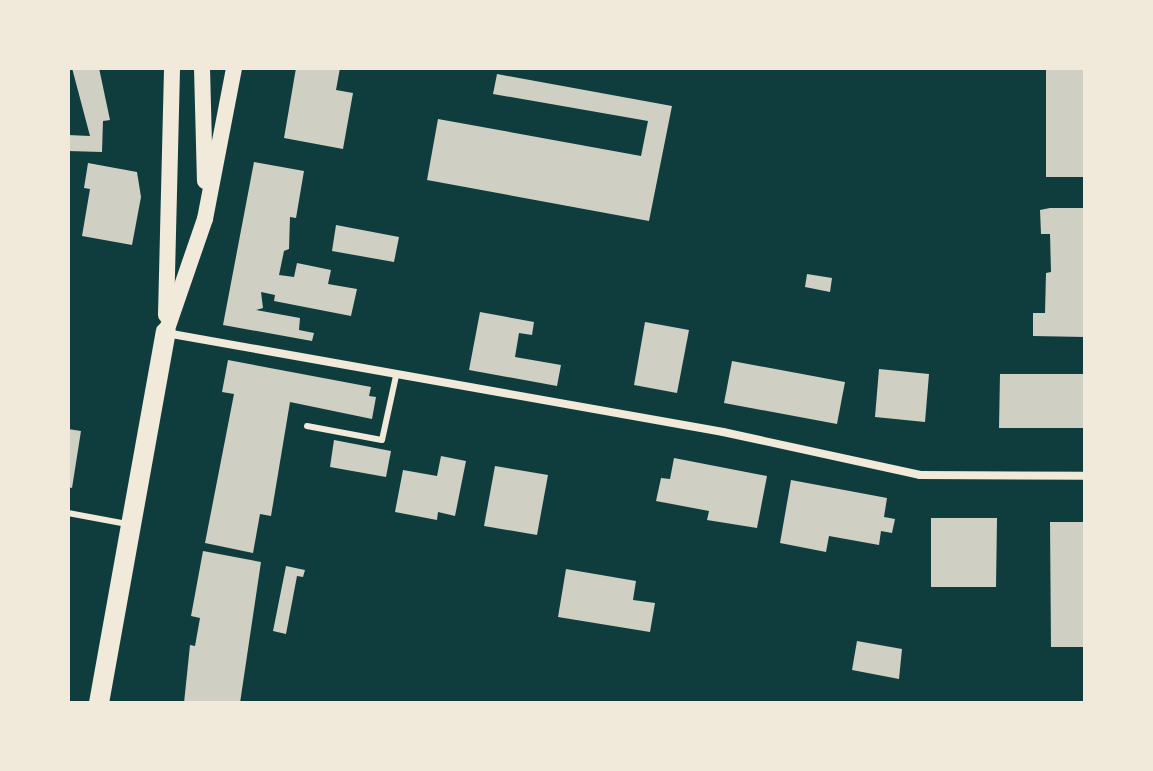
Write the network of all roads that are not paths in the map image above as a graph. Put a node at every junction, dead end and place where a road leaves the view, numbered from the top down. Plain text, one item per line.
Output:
1 (172, 68) edge
2 (202, 68) edge
3 (234, 68) edge
4 (205, 219) junction
5 (166, 332) junction
6 (396, 376) junction
7 (307, 426) dead end
8 (1085, 476) edge
9 (68, 513) edge
10 (131, 525) junction
11 (99, 703) edge

1 - 5 main road
2 - 4 main road
3 - 4 main road
4 - 5 main road
5 - 6 street
5 - 10 main road
6 - 7 lane
6 - 8 street
9 - 10 lane
10 - 11 main road

